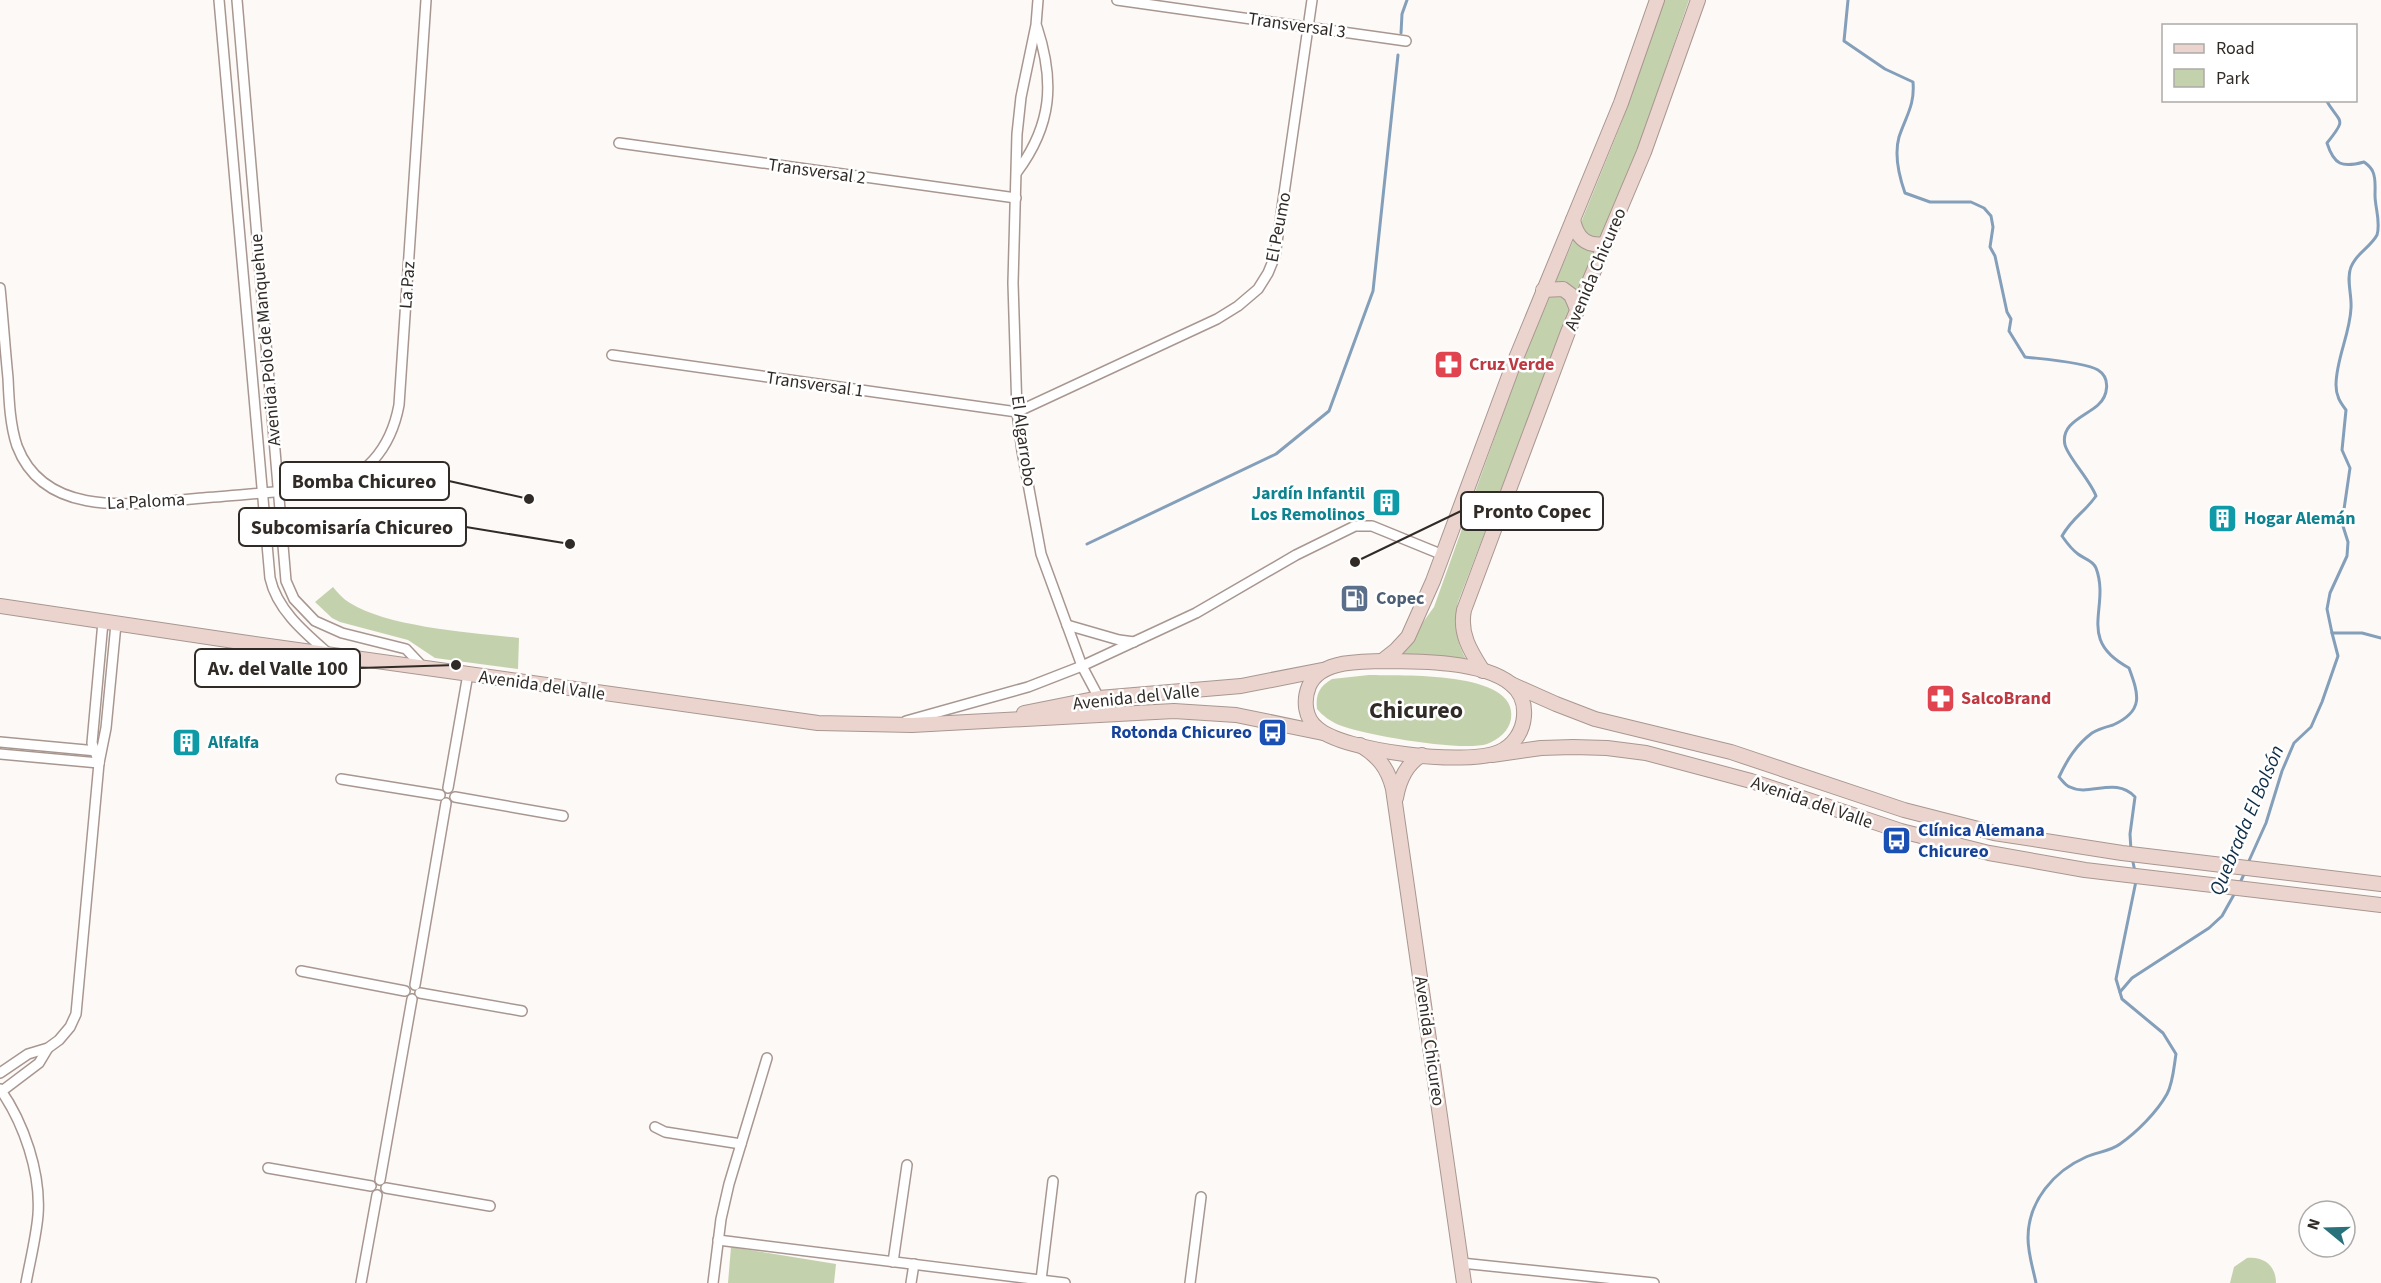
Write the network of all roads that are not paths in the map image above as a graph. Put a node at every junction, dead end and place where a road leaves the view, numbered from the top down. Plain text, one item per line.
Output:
1 (219, 0) edge
2 (237, 0) edge
3 (426, 0) edge
4 (1038, 0) edge
5 (1117, 0) edge
6 (1312, 0) edge
7 (1657, 0) edge
8 (1698, 0) edge
9 (1036, 25) junction
10 (1308, 26) junction
11 (1406, 41) dead end
12 (619, 143) dead end
13 (1017, 172) junction
14 (1016, 198) junction
15 (1573, 220) junction
16 (1606, 244) junction
17 (0, 288) edge
18 (1543, 290) junction
19 (1577, 309) junction
20 (612, 355) dead end
21 (1017, 412) junction
22 (278, 492) junction
23 (261, 493) junction
24 (1443, 555) junction
25 (0, 606) edge
26 (0, 611) edge
27 (30, 611) junction
28 (110, 623) junction
29 (1067, 625) junction
30 (1135, 642) junction
31 (329, 654) junction
32 (1382, 661) junction
33 (1082, 666) junction
34 (423, 667) junction
35 (1324, 670) junction
36 (1483, 671) junction
37 (468, 674) junction
38 (1512, 684) junction
39 (1099, 699) junction
40 (948, 724) junction
41 (889, 725) junction
42 (1323, 733) junction
43 (0, 742) edge
44 (1360, 745) junction
45 (98, 751) junction
46 (0, 754) edge
47 (1492, 754) junction
48 (1422, 755) junction
49 (99, 763) junction
50 (340, 779) dead end
51 (448, 788) junction
52 (455, 797) junction
53 (443, 799) junction
54 (1395, 800) junction
55 (563, 816) dead end
56 (2381, 884) edge
57 (2381, 905) edge
58 (301, 971) dead end
59 (416, 992) junction
60 (522, 1011) dead end
61 (48, 1048) junction
62 (767, 1058) dead end
63 (0, 1073) edge
64 (1, 1090) edge
65 (655, 1127) dead end
66 (741, 1144) junction
67 (907, 1165) dead end
68 (268, 1168) dead end
69 (1053, 1181) dead end
70 (383, 1184) junction
71 (371, 1186) junction
72 (377, 1195) junction
73 (1201, 1197) dead end
74 (490, 1206) dead end
75 (718, 1240) junction
76 (893, 1262) junction
77 (1461, 1263) junction
78 (914, 1264) junction
79 (1041, 1280) junction
80 (1052, 1282) edge
81 (26, 1283) edge
82 (361, 1283) edge
83 (712, 1283) edge
84 (911, 1283) edge
85 (1065, 1283) edge
86 (1190, 1283) edge
87 (1464, 1283) edge
88 (1654, 1283) edge

1 - 23 street, Avenida Polo de Manquehue
2 - 22 street, Avenida Polo de Manquehue
3 - 22 street, La Paz
4 - 9 street
5 - 10 street, Transversal 3
6 - 10 street, El Peumo
7 - 15 main road
8 - 16 main road, Avenida Chicureo
9 - 13 street, El Algarrobo
9 - 13 street
10 - 11 street, Transversal 3
10 - 21 street, El Peumo
12 - 14 street, Transversal 2
13 - 14 street, El Algarrobo
14 - 21 street, El Algarrobo
15 - 16 main road
15 - 18 main road
16 - 19 main road, Avenida Chicureo
17 - 23 street, La Paloma
18 - 19 main road
18 - 24 main road
19 - 36 main road, Avenida Chicureo
20 - 21 street, Transversal 1
21 - 29 street, El Algarrobo
22 - 23 street, La Paloma
22 - 34 street, Avenida Polo de Manquehue
23 - 31 street, Avenida Polo de Manquehue
24 - 30 street
24 - 32 main road
25 - 27 main road, Avenida del Valle
26 - 27 main road, Avenida del Valle
27 - 28 main road, Avenida del Valle
28 - 31 main road, Avenida del Valle
28 - 45 street
29 - 30 street
29 - 33 street, El Algarrobo
30 - 33 street
31 - 34 main road, Avenida del Valle
32 - 35 main road, Avenida del Valle
32 - 36 main road, Avenida del Valle
33 - 39 street, El Algarrobo
33 - 41 street
34 - 37 main road, Avenida del Valle
35 - 39 main road, Avenida del Valle
35 - 42 main road
36 - 38 main road, Avenida del Valle
37 - 41 main road, Avenida del Valle
37 - 51 street
38 - 47 main road
38 - 56 main road, Avenida del Valle
39 - 40 main road, Avenida del Valle
40 - 41 main road, Avenida del Valle
40 - 42 main road, Avenida del Valle
42 - 44 main road, Avenida del Valle
43 - 45 street
44 - 48 main road, Avenida del Valle
44 - 54 main road, Avenida Chicureo
45 - 49 street
46 - 49 street
47 - 48 main road, Avenida del Valle
47 - 57 main road, Avenida del Valle
48 - 54 main road, Avenida Chicureo
49 - 61 street
50 - 53 street
51 - 52 street
51 - 53 street
52 - 53 street
52 - 55 street
53 - 59 street
54 - 77 main road, Avenida Chicureo
58 - 59 street
59 - 60 street
59 - 70 street
61 - 63 street
61 - 64 street
62 - 66 street
64 - 81 street
65 - 66 street
66 - 75 street
67 - 76 street
68 - 71 street
69 - 79 street
70 - 71 street
70 - 72 street
70 - 74 street
71 - 72 street
72 - 82 street
73 - 86 street
75 - 76 street
75 - 83 street
76 - 78 street
77 - 87 main road, Avenida Chicureo
77 - 88 street
78 - 79 street
78 - 84 street
79 - 80 street
80 - 85 street

